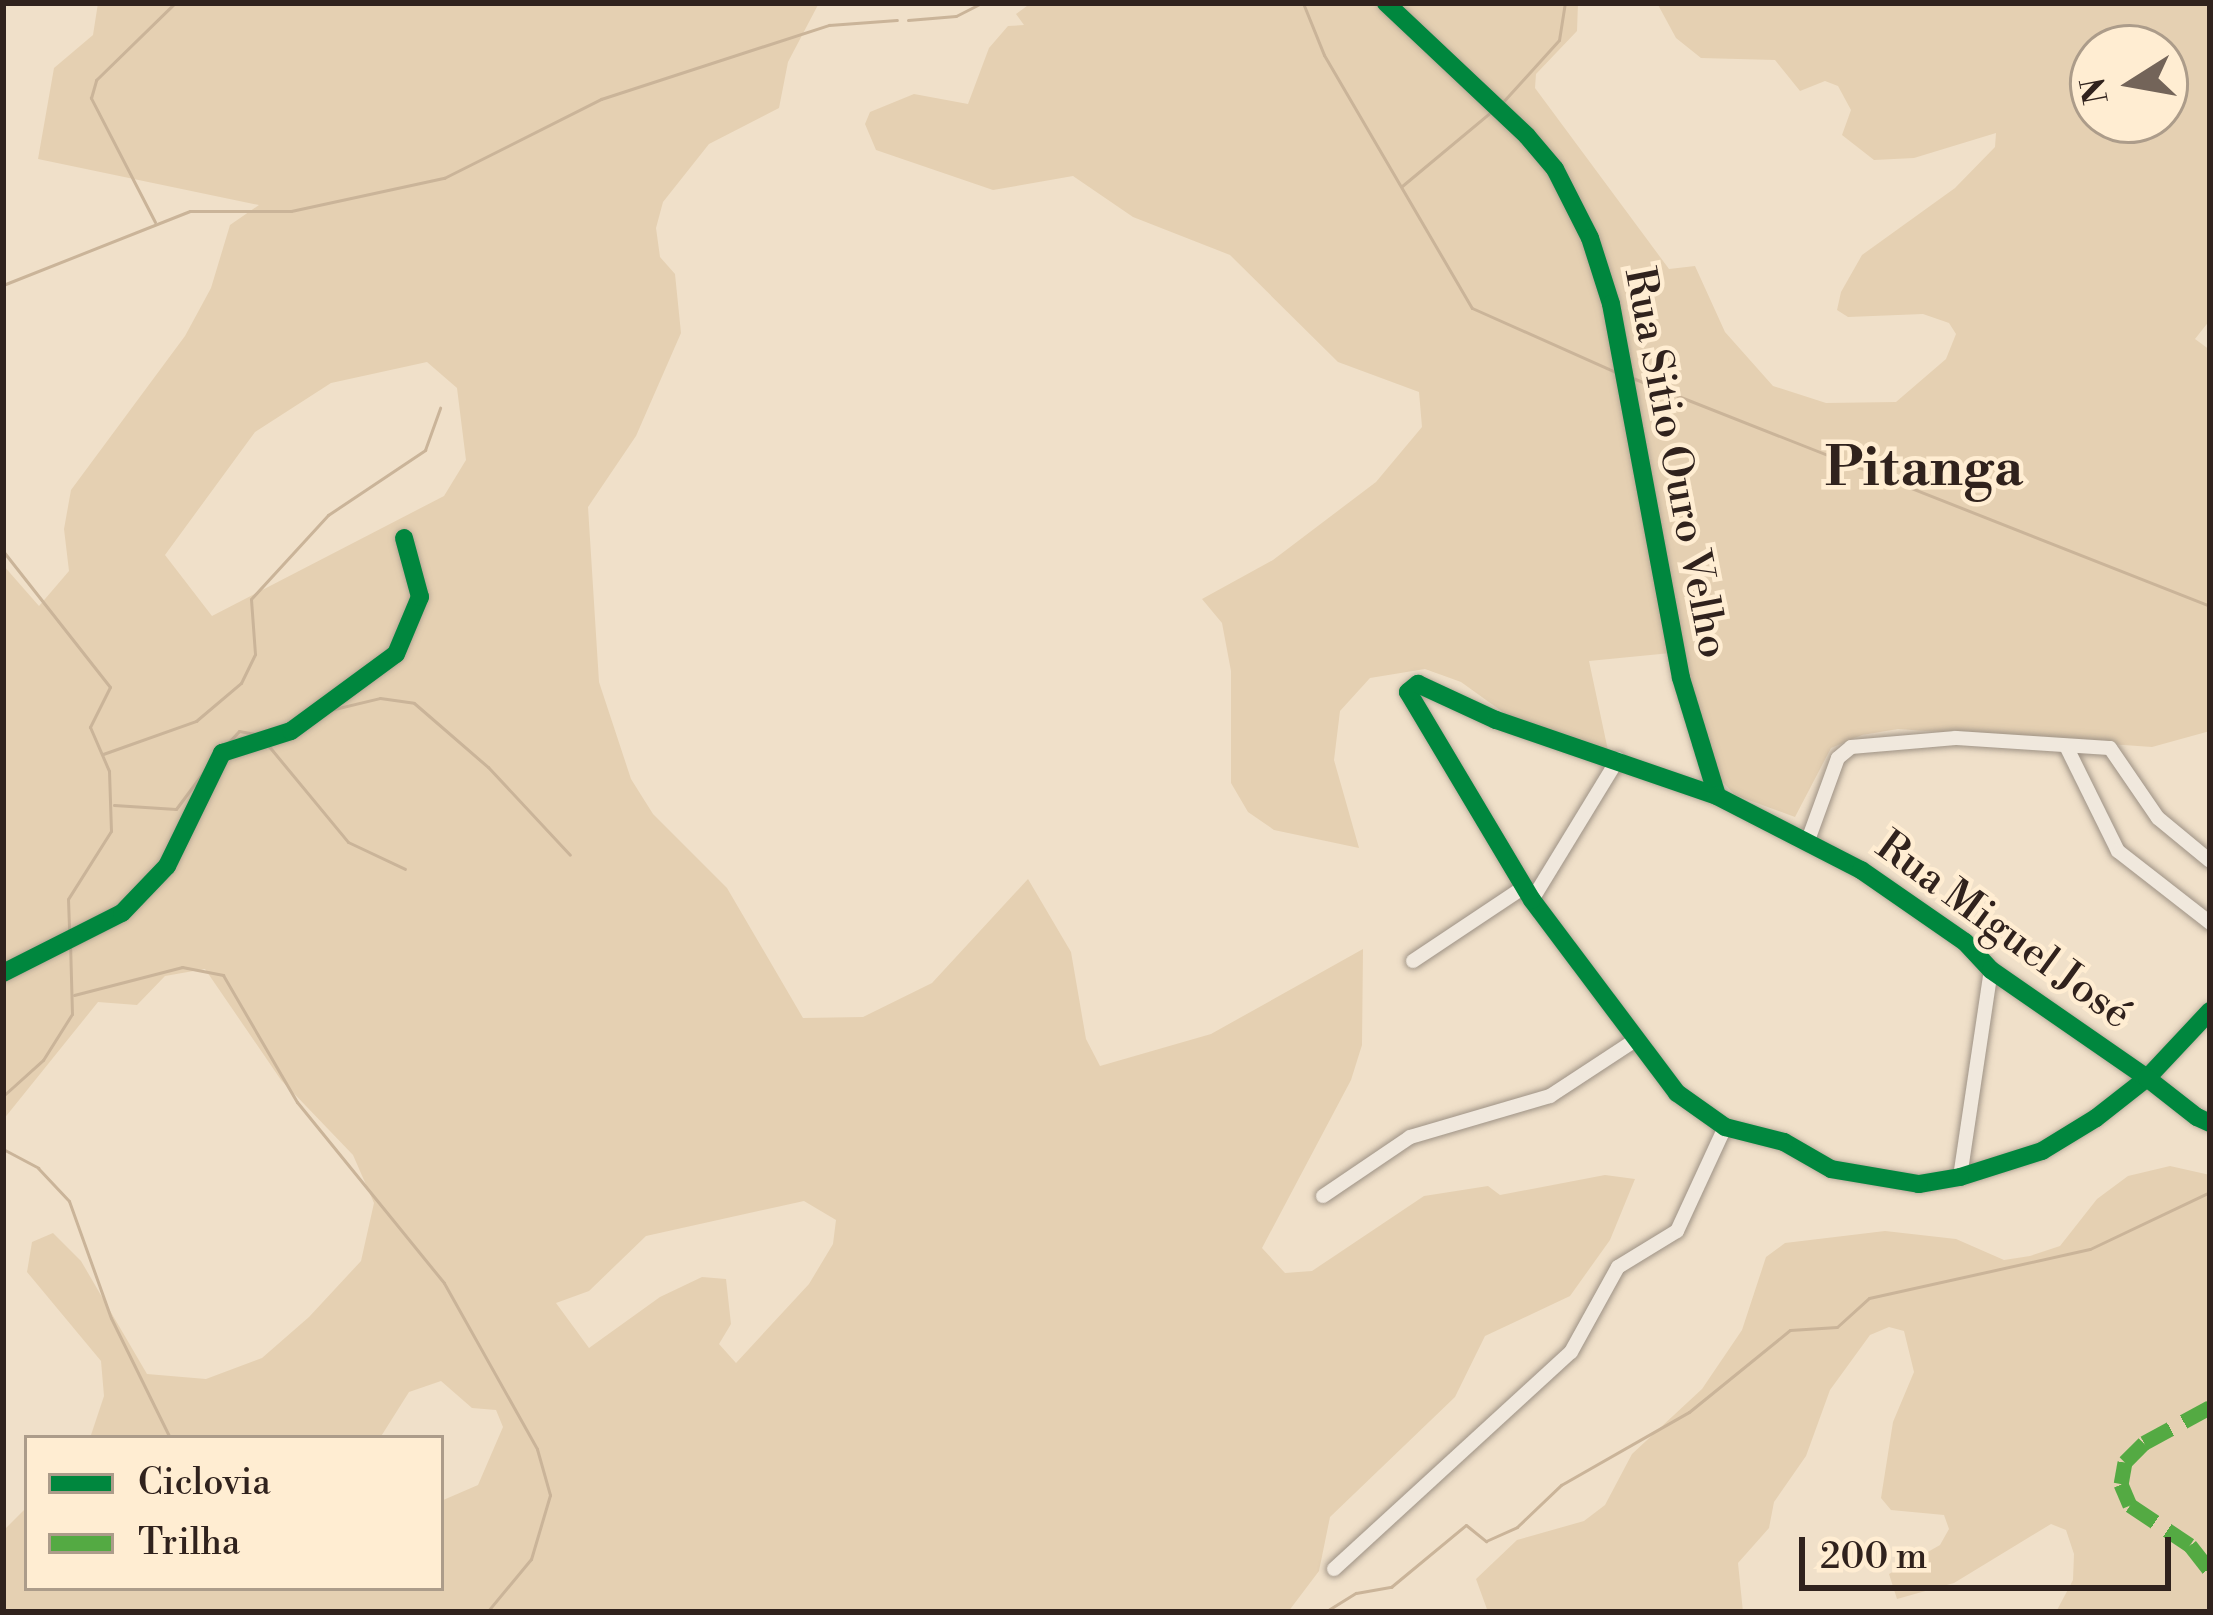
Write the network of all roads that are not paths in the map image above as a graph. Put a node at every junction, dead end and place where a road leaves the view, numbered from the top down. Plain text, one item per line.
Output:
1 (1386, 3) edge
2 (404, 538) dead end
3 (2066, 746) junction
4 (1618, 759) junction
5 (1717, 796) junction
6 (1808, 842) junction
7 (2210, 861) edge
8 (1528, 894) junction
9 (2210, 923) edge
10 (1413, 961) dead end
11 (1991, 970) junction
12 (3, 974) edge
13 (2210, 1011) edge
14 (1637, 1039) junction
15 (2147, 1078) junction
16 (2210, 1123) edge
17 (1725, 1127) junction
18 (1960, 1177) junction
19 (1323, 1196) dead end
20 (1334, 1569) dead end

1 - 5 street, Rua Sitio Ouro Velho
2 - 12 street
3 - 6 street
3 - 7 street
3 - 9 street
4 - 5 street, Rua Miguel José
4 - 8 street
4 - 8 street, Rua Miguel José
5 - 6 street, Rua Miguel José
6 - 11 street, Rua Miguel José
8 - 10 street
8 - 14 street
11 - 15 street, Rua Miguel José
11 - 18 street
13 - 15 street
14 - 17 street
14 - 19 street
15 - 16 street, Rua Miguel José
15 - 18 street
17 - 18 street
17 - 20 street

